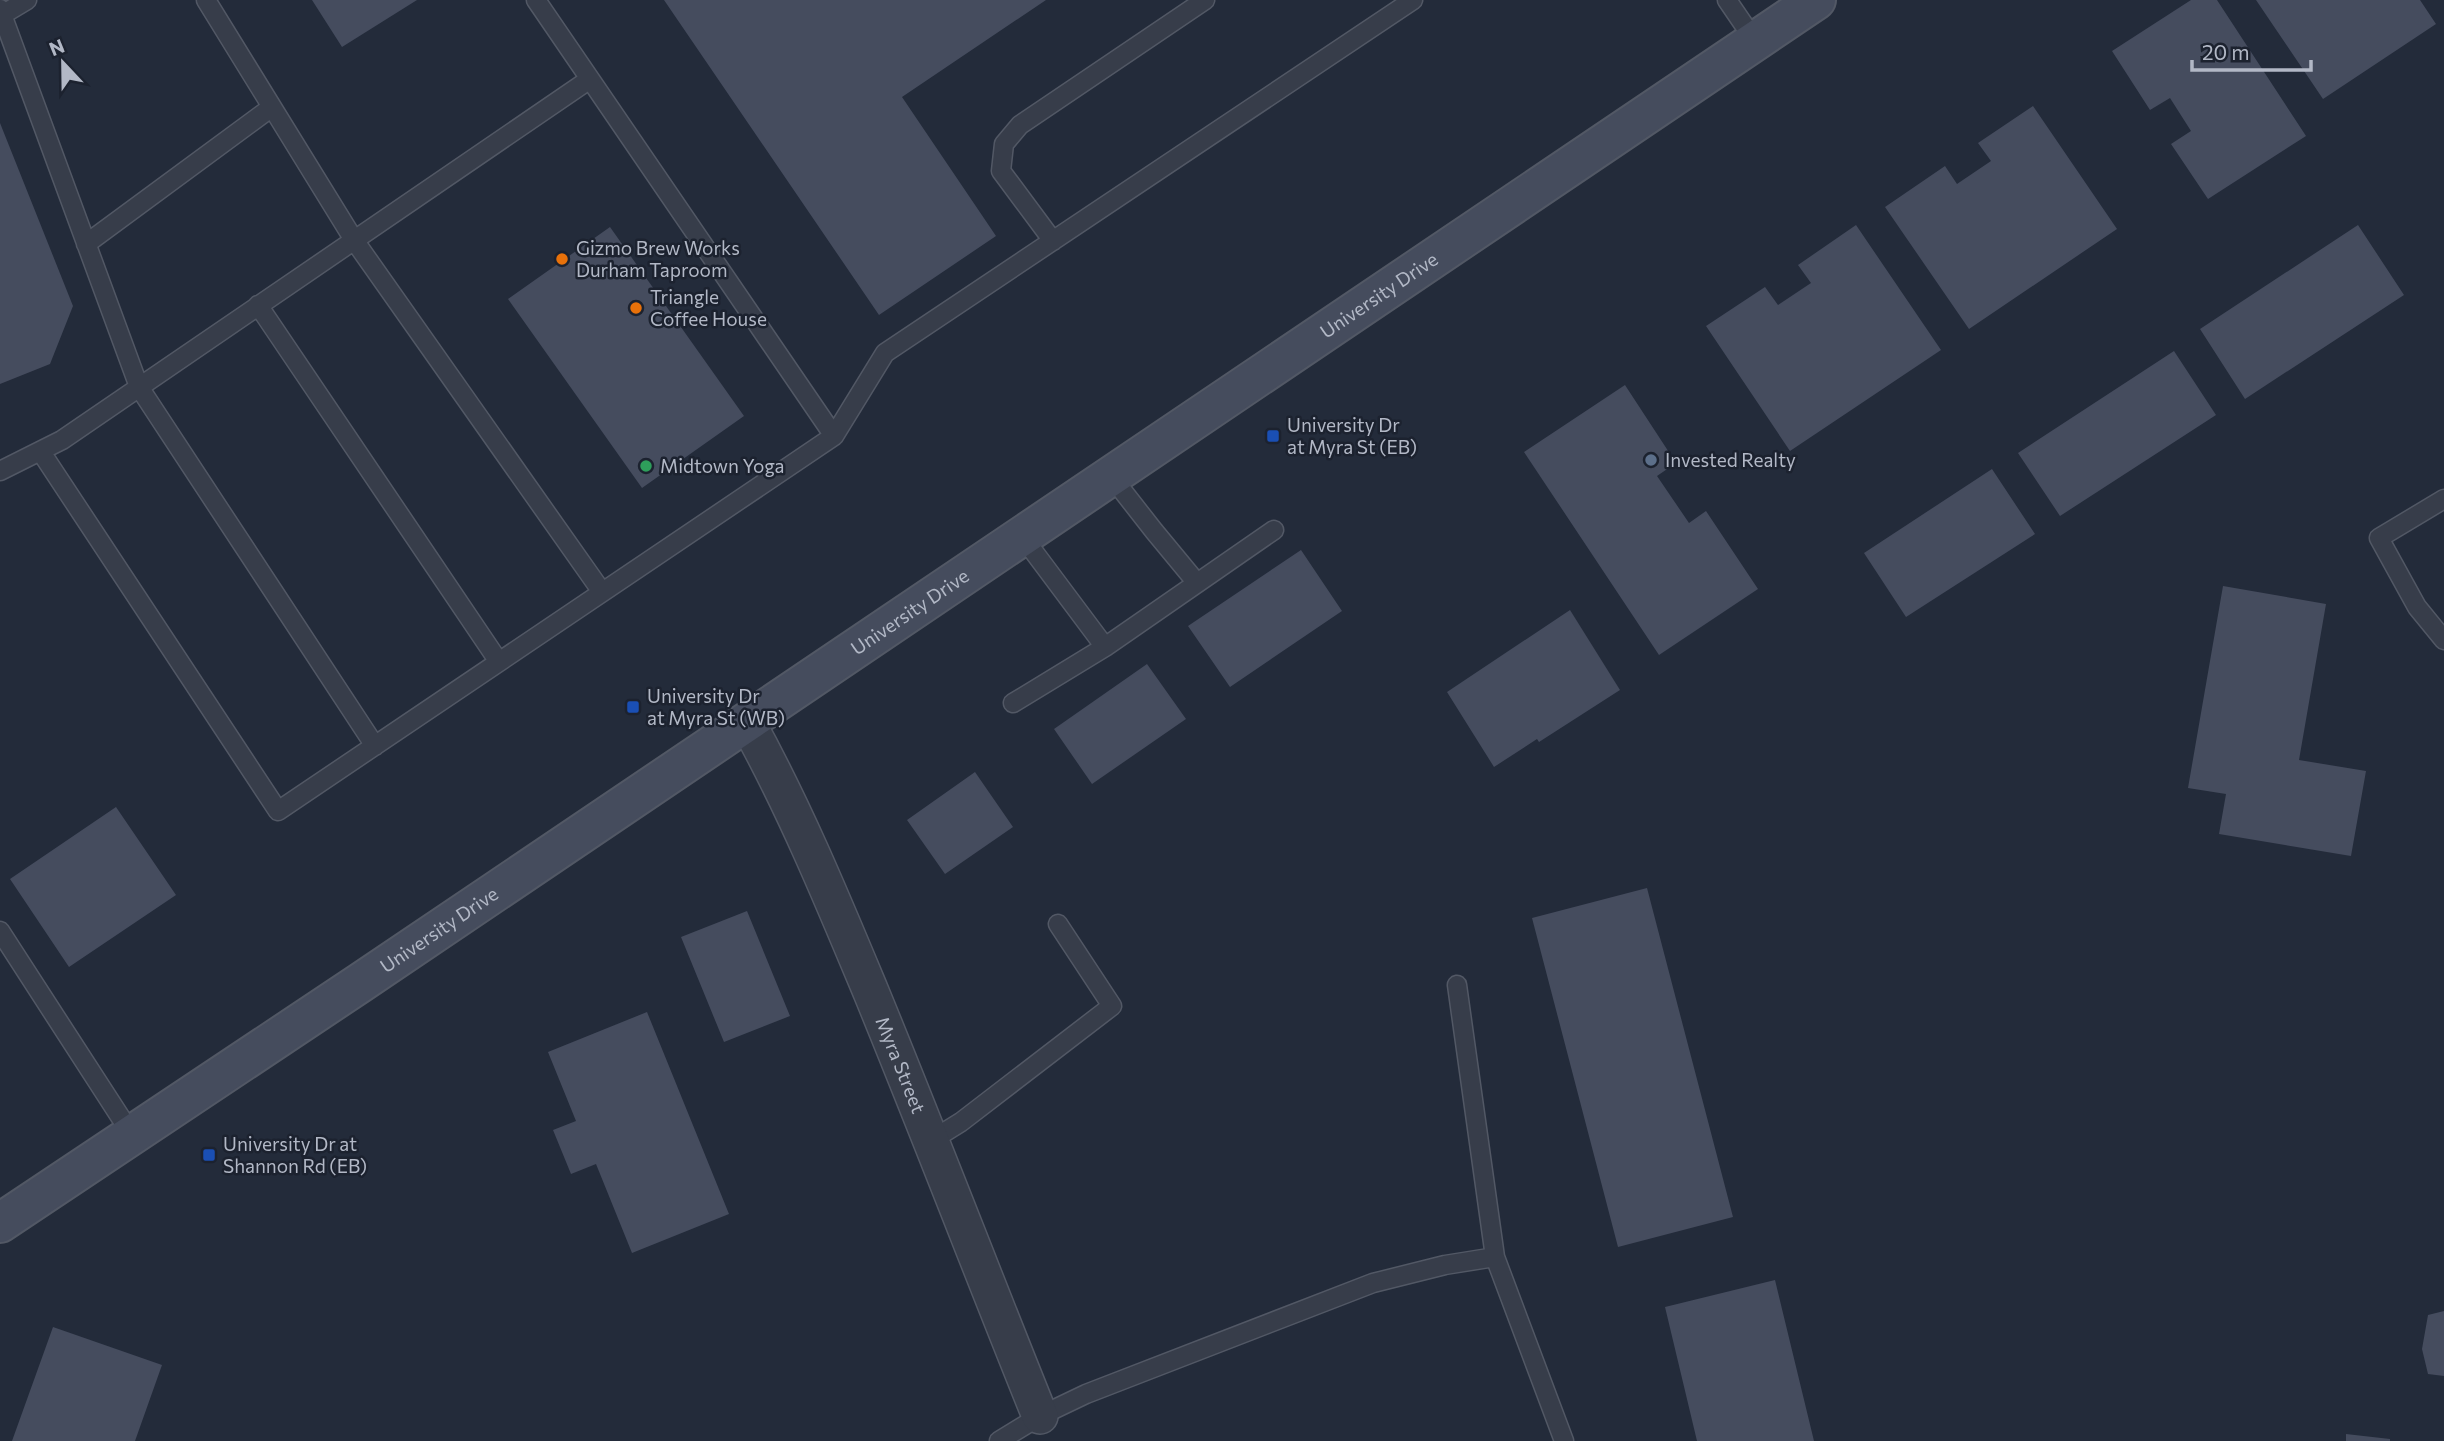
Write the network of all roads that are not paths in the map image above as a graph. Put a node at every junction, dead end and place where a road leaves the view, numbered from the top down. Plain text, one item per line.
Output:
1 (27, 0) edge
2 (206, 0) edge
3 (537, 0) edge
4 (1205, 0) edge
5 (1413, 0) edge
6 (1727, 0) edge
7 (1816, 0) edge
8 (1, 12) edge
9 (1755, 41) junction
10 (590, 79) junction
11 (272, 107) junction
12 (354, 240) junction
13 (1053, 241) junction
14 (86, 244) junction
15 (258, 305) junction
16 (139, 387) junction
17 (834, 436) junction
18 (41, 452) junction
19 (0, 471) edge
20 (1111, 476) junction
21 (2444, 499) edge
22 (1273, 530) dead end
23 (1023, 536) junction
24 (1197, 583) junction
25 (602, 592) junction
26 (2444, 640) edge
27 (1104, 647) junction
28 (499, 662) junction
29 (1013, 703) dead end
30 (747, 722) junction
31 (375, 746) junction
32 (1058, 924) dead end
33 (0, 931) edge
34 (1457, 985) dead end
35 (132, 1135) junction
36 (932, 1140) junction
37 (0, 1223) edge
38 (1495, 1257) junction
39 (1040, 1416) junction
40 (999, 1441) edge
41 (1564, 1441) edge

1 - 8 lane
2 - 11 lane
3 - 10 lane
4 - 13 lane
5 - 13 lane
6 - 9 lane
7 - 9 main road, University Drive
8 - 14 lane
9 - 20 main road, University Drive
10 - 12 lane
10 - 17 lane
11 - 12 lane
11 - 14 lane
12 - 15 lane
12 - 25 lane
13 - 17 lane
14 - 16 lane
15 - 16 lane
15 - 28 lane
16 - 18 lane
16 - 31 lane
17 - 25 lane
18 - 19 lane
18 - 31 lane
20 - 23 main road, University Drive
20 - 24 lane
21 - 26 lane
22 - 24 lane
23 - 27 lane
23 - 30 main road, University Drive
24 - 27 lane
25 - 28 lane
27 - 29 lane
28 - 31 lane
30 - 35 main road, University Drive
30 - 36 street, Myra Street
32 - 36 lane
33 - 35 lane
34 - 38 lane
35 - 37 main road, University Drive
36 - 39 street, Myra Street
38 - 39 lane
38 - 41 lane
39 - 40 lane

